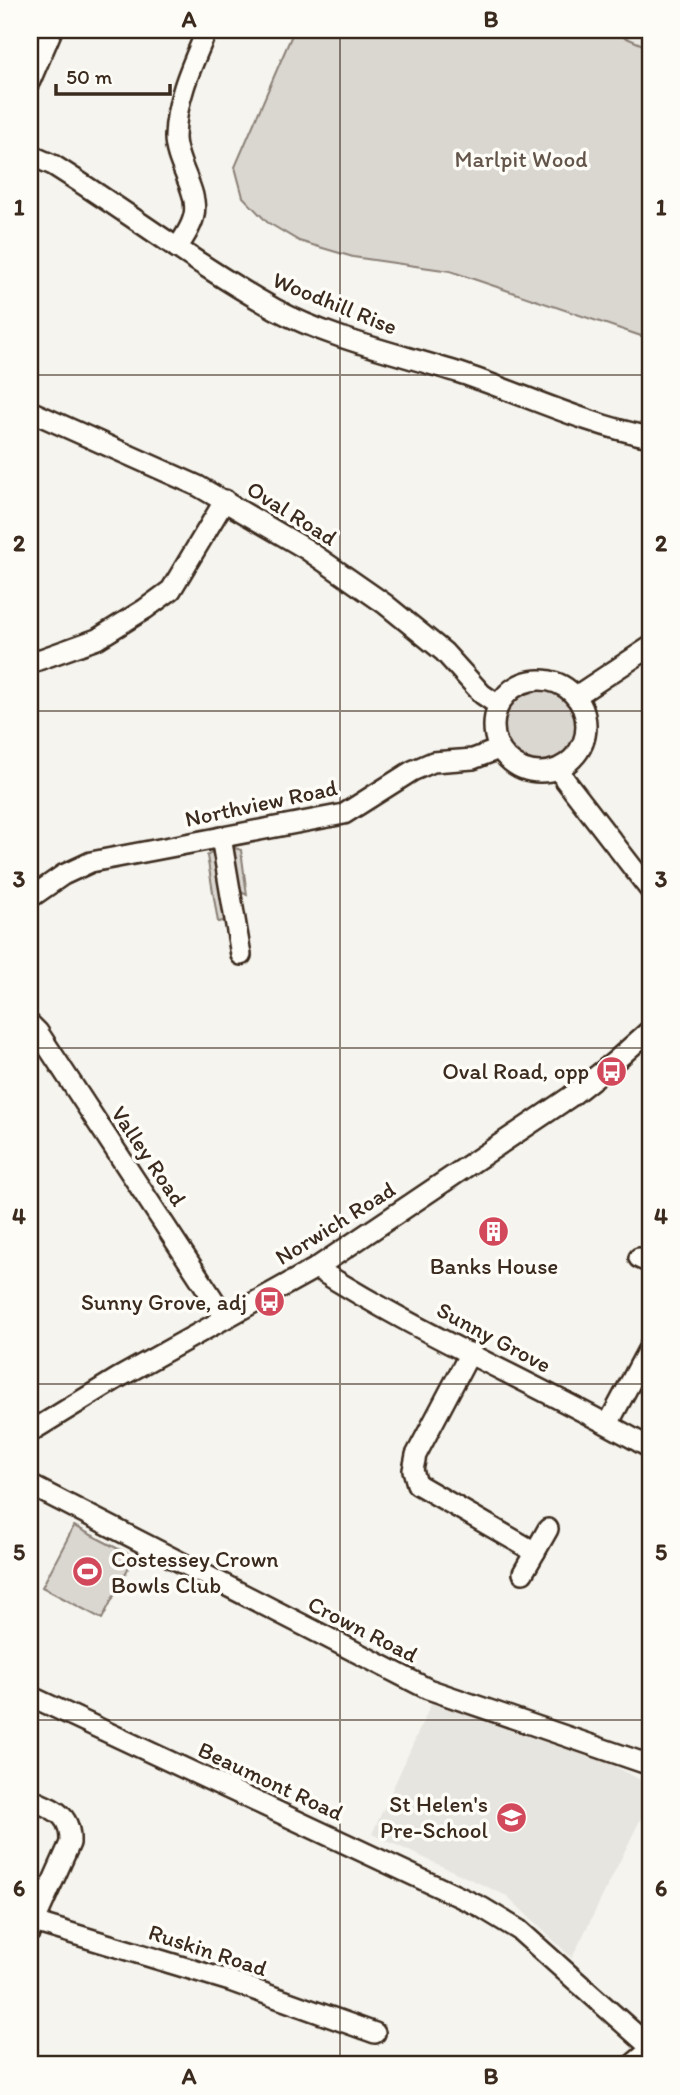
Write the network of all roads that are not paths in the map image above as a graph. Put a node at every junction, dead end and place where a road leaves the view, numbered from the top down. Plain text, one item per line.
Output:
1 (52, 30) edge
2 (207, 30) edge
3 (30, 81) edge
4 (30, 155) edge
5 (177, 248) junction
6 (30, 411) edge
7 (650, 437) edge
8 (225, 500) junction
9 (650, 647) edge
10 (30, 663) edge
11 (576, 696) junction
12 (498, 705) junction
13 (499, 749) junction
14 (560, 769) junction
15 (221, 837) junction
16 (650, 891) edge
17 (30, 898) edge
18 (241, 955) dead end
19 (30, 1024) edge
20 (650, 1030) edge
21 (316, 1268) junction
22 (225, 1317) junction
23 (650, 1346) edge
24 (470, 1353) junction
25 (608, 1424) junction
26 (30, 1432) edge
27 (650, 1448) edge
28 (30, 1485) edge
29 (548, 1529) dead end
30 (535, 1552) junction
31 (523, 1573) dead end
32 (30, 1696) edge
33 (650, 1765) edge
34 (30, 1799) edge
35 (32, 1927) edge
36 (375, 2033) dead end
37 (650, 2049) edge
38 (632, 2065) edge

1 - 3 street
2 - 5 street
4 - 5 street, Woodhill Rise
5 - 7 street, Woodhill Rise
6 - 8 street, Oval Road
8 - 10 street
8 - 12 street, Oval Road
9 - 11 street
11 - 12 street
11 - 14 street
12 - 13 street
13 - 14 street
13 - 15 street, Northview Road
14 - 16 street
15 - 17 street, Northview Road
15 - 18 street
19 - 22 street, Valley Road
20 - 21 street, Norwich Road
21 - 22 street, Norwich Road
21 - 24 street, Sunny Grove
22 - 26 street, Norwich Road
23 - 25 street
24 - 25 street, Sunny Grove
24 - 30 street
25 - 27 street, Sunny Grove
28 - 33 street, Crown Road
29 - 30 street
30 - 31 street
32 - 37 street, Beaumont Road
34 - 35 street
35 - 36 street, Ruskin Road
37 - 38 street

